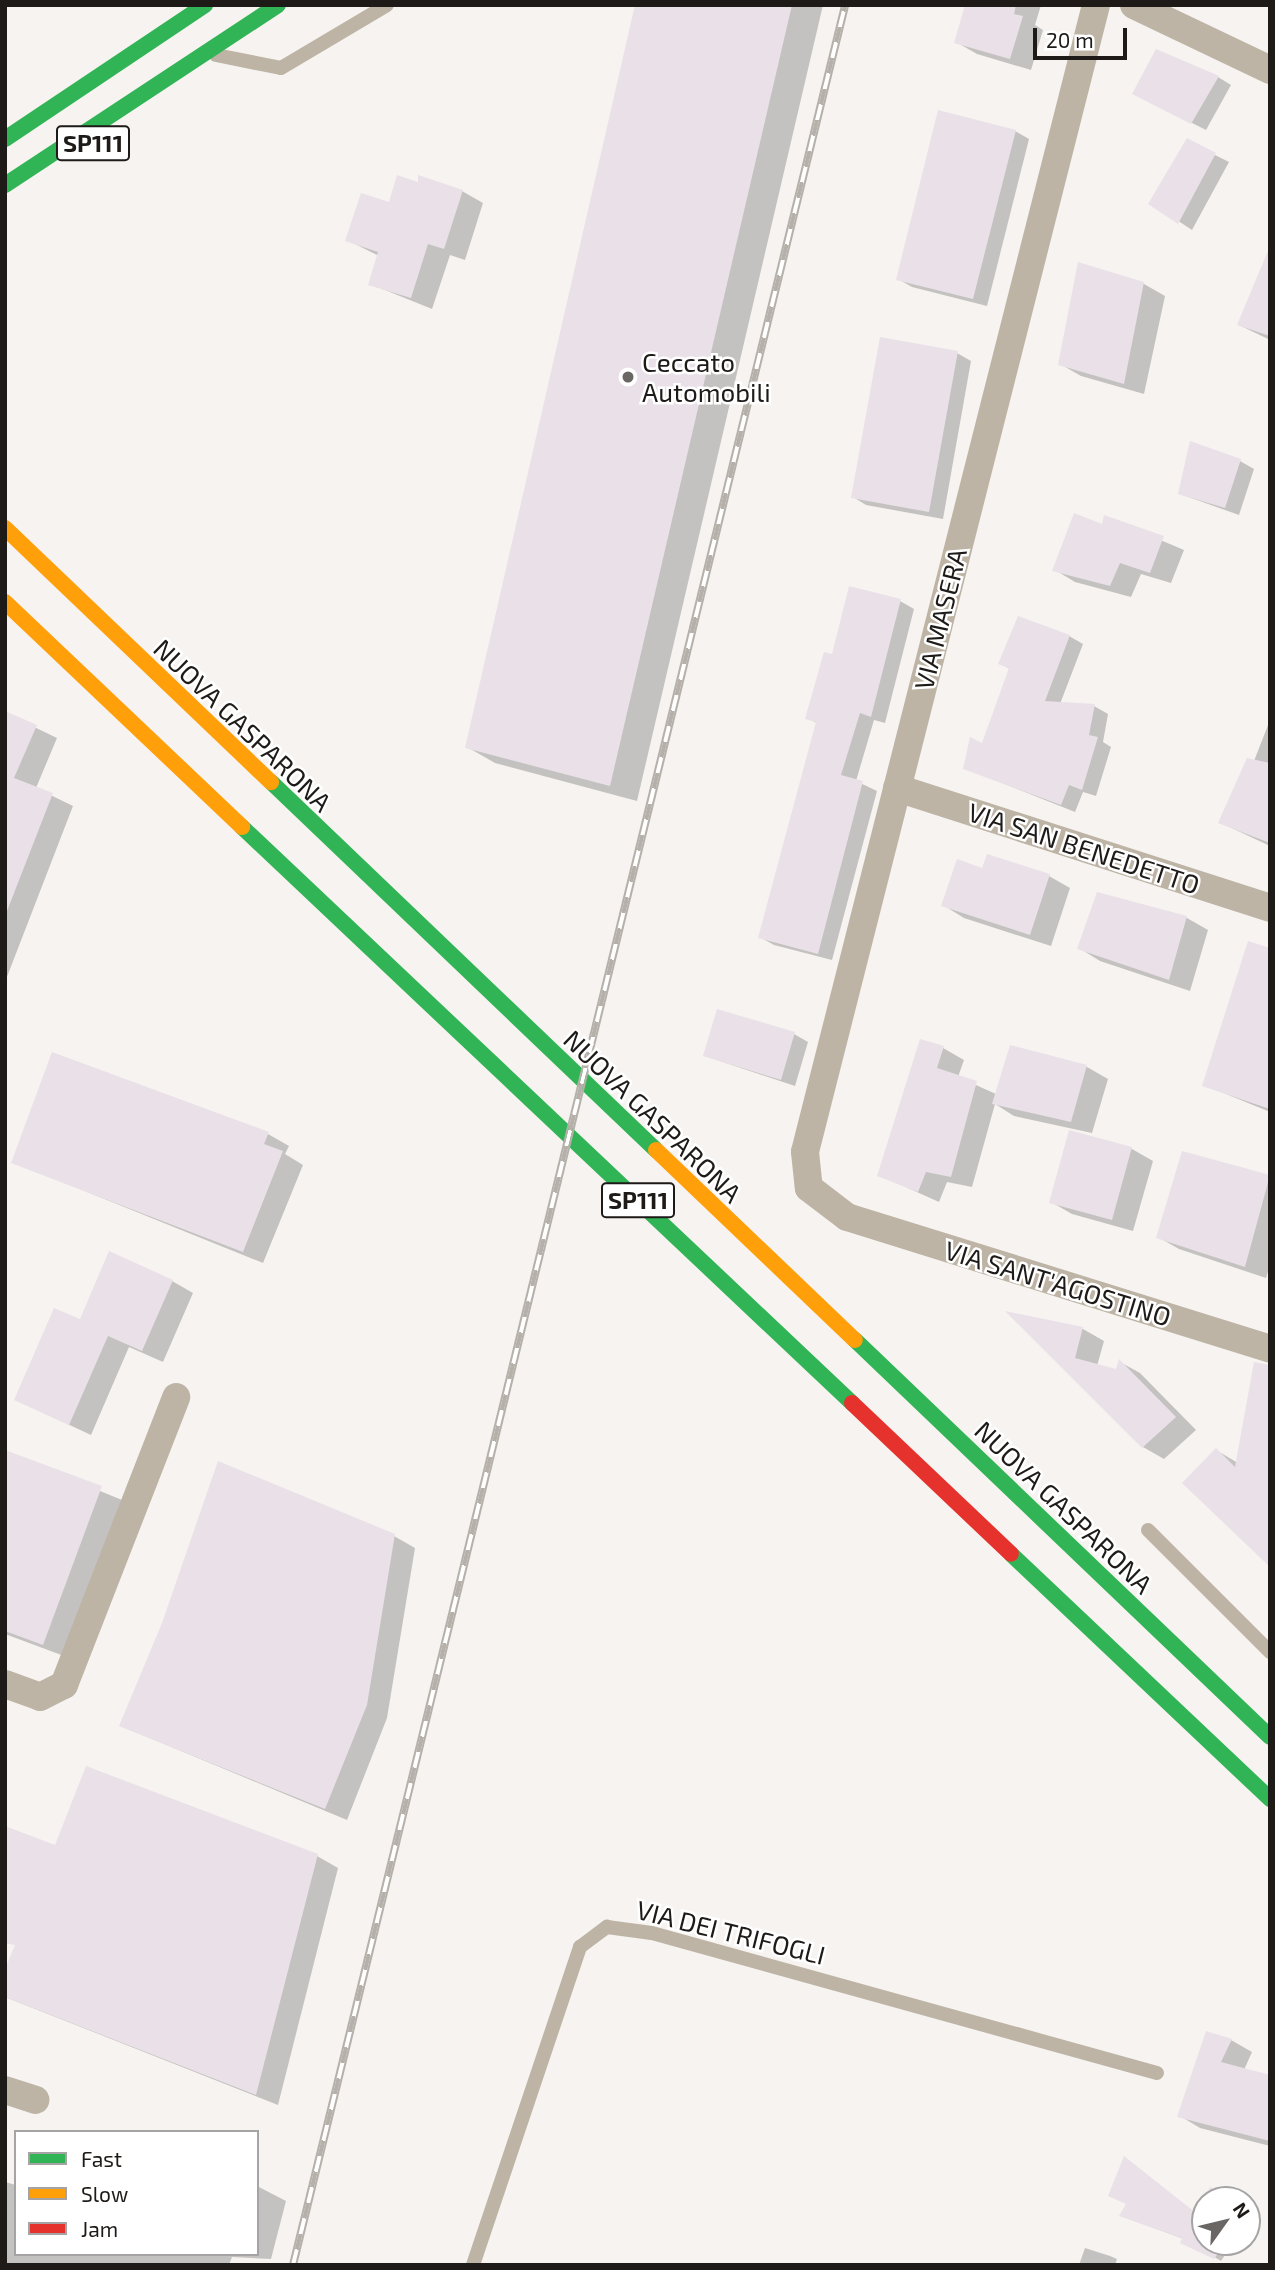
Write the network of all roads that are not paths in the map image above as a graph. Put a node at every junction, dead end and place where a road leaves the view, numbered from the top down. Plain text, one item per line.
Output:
1 (205, 5) edge
2 (278, 5) edge
3 (387, 5) edge
4 (1096, 5) edge
5 (1134, 5) edge
6 (208, 53) junction
7 (1270, 70) edge
8 (178, 74) junction
9 (5, 139) edge
10 (5, 185) edge
11 (28, 191) dead end
12 (5, 528) edge
13 (12, 540) edge
14 (5, 602) edge
15 (897, 788) junction
16 (1270, 908) edge
17 (847, 1217) joint
18 (1270, 1349) edge
19 (176, 1397) dead end
20 (1148, 1530) dead end
21 (1270, 1652) edge
22 (5, 1684) edge
23 (1270, 1737) edge
24 (1270, 1799) edge
25 (1157, 2073) dead end
26 (5, 2090) edge
27 (35, 2099) dead end
28 (473, 2265) edge

1 - 9 main road
2 - 6 main road
3 - 6 lane
4 - 15 street, VIA MASERA
5 - 7 street
6 - 8 main road
8 - 10 main road
8 - 11 main road, SP111
12 - 13 main road, NUOVA GASPARONA / SP111
13 - 23 main road, NUOVA GASPARONA / SP111
14 - 24 main road, SP111
15 - 16 street, VIA SAN BENEDETTO
15 - 17 street, VIA MASERA
17 - 18 street, VIA SANT'AGOSTINO
19 - 22 street
20 - 21 lane
25 - 28 lane, VIA DEI TRIFOGLI
26 - 27 street

